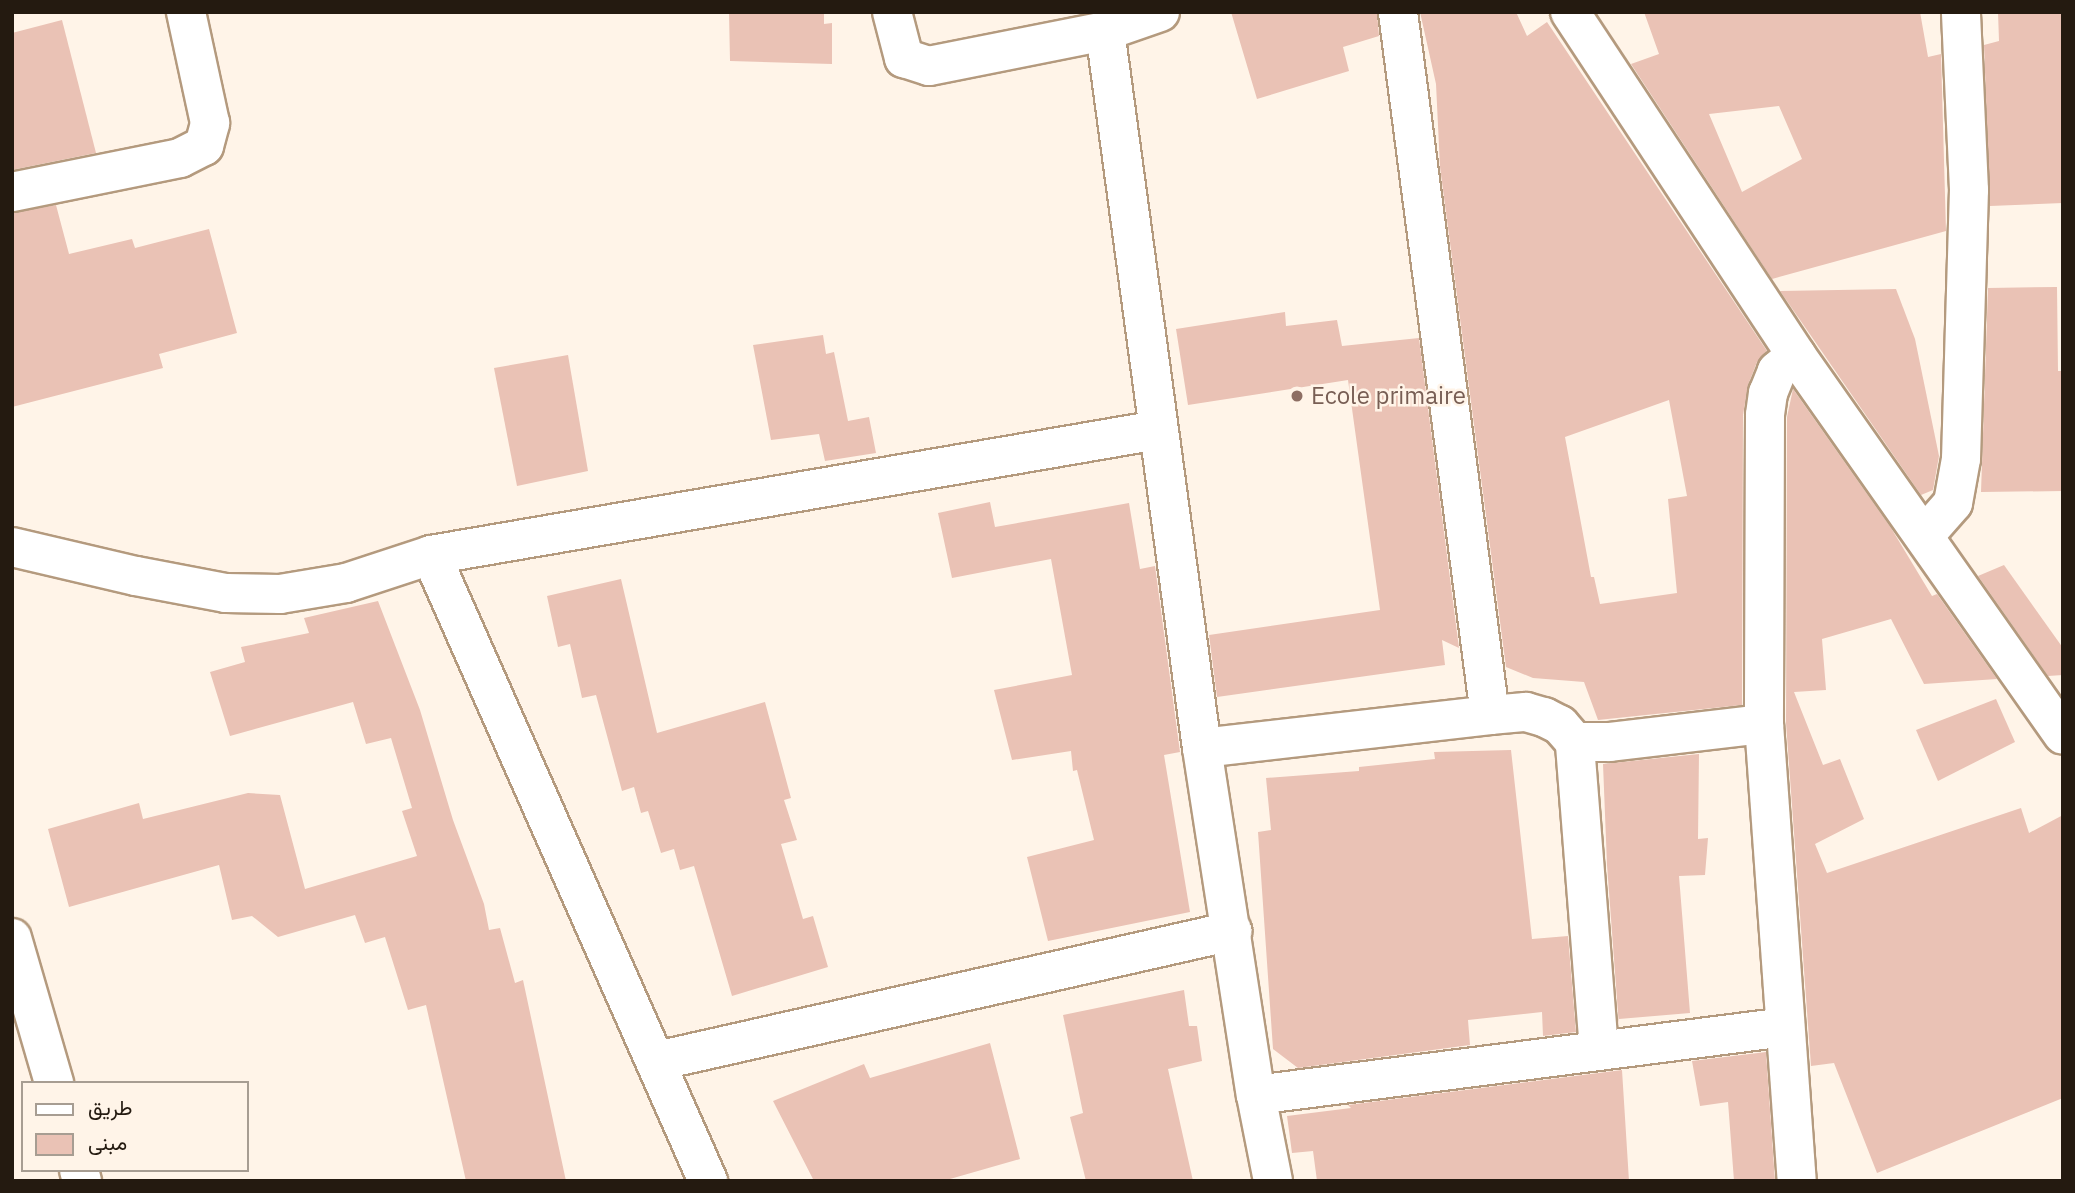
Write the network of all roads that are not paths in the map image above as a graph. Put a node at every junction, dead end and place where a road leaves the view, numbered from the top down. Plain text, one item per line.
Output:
1 (186, 12) edge
2 (891, 12) edge
3 (1160, 12) edge
4 (1398, 12) edge
5 (1570, 12) edge
6 (1961, 12) edge
7 (1105, 31) junction
8 (12, 192) edge
9 (1796, 355) junction
10 (1158, 430) junction
11 (1924, 536) junction
12 (12, 547) edge
13 (431, 555) junction
14 (50, 557) junction
15 (12, 577) edge
16 (1490, 715) junction
17 (1764, 724) junction
18 (2063, 735) edge
19 (1575, 742) junction
20 (1202, 748) junction
21 (1232, 931) junction
22 (12, 938) edge
23 (1785, 1027) junction
24 (1600, 1050) junction
25 (657, 1061) junction
26 (53, 1081) edge
27 (1256, 1095) junction
28 (708, 1181) edge
29 (1273, 1181) edge
30 (1797, 1181) edge

1 - 8 street
2 - 7 street
3 - 7 street
4 - 16 street
5 - 9 street
6 - 11 street
7 - 10 street
9 - 11 street
9 - 17 street
10 - 13 street
10 - 20 street
11 - 18 street
12 - 14 street
13 - 14 street
13 - 25 street
14 - 15 street
16 - 19 street
16 - 20 street
17 - 19 street
17 - 23 street
19 - 24 street
20 - 21 street
21 - 25 street
21 - 27 street
22 - 26 street
23 - 24 street
23 - 30 street
24 - 27 street
25 - 28 street
27 - 29 street

